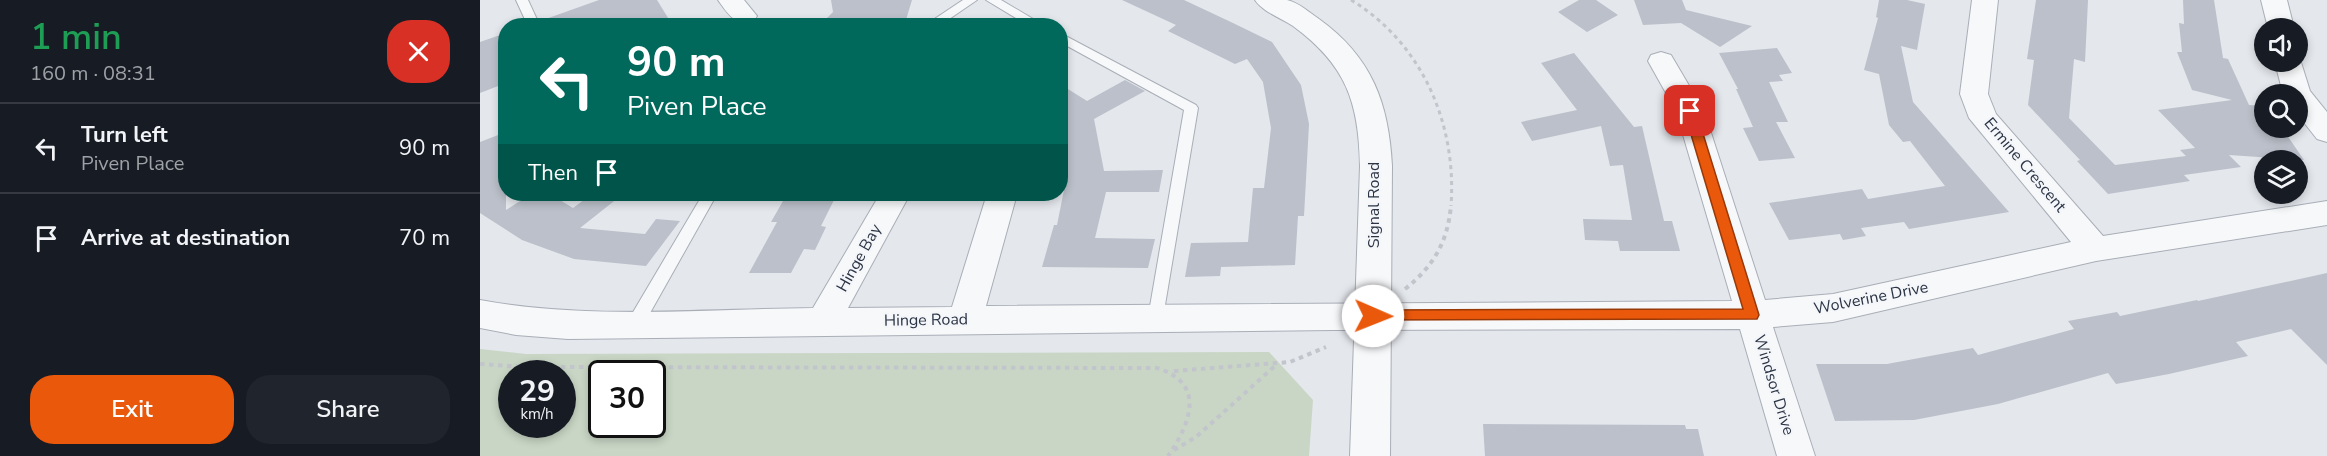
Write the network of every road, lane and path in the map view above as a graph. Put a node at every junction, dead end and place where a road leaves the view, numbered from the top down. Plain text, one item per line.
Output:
1 (522, 0) edge
2 (971, 0) edge
3 (992, 0) edge
4 (1268, 0) edge
5 (1351, 0) edge
6 (1985, 0) edge
7 (2274, 0) edge
8 (530, 18) edge
9 (943, 18) edge
10 (1025, 18) edge
11 (2278, 18) edge
12 (1068, 41) edge
13 (1661, 61) dead end
14 (2308, 108) edge
15 (2327, 132) edge
16 (706, 201) edge
17 (891, 201) edge
18 (1000, 201) edge
19 (2327, 213) edge
20 (2097, 249) junction
21 (1405, 289) dead end
22 (480, 314) edge
23 (1752, 315) junction
24 (1373, 316) junction
25 (1156, 318) junction
26 (965, 320) junction
27 (824, 322) junction
28 (634, 324) junction
29 (1326, 347) dead end
30 (480, 364) edge
31 (1276, 364) junction
32 (1174, 371) junction
33 (1172, 451) junction
34 (1168, 456) edge
35 (1370, 456) edge
36 (1796, 456) edge

1 - 8 lane
2 - 9 lane
3 - 10 lane
4 - 24 street, Signal Road
5 - 21 path
6 - 20 street, Ermine Crescent
7 - 11 street
12 - 25 lane
13 - 23 street, Windsor Drive
14 - 15 street
16 - 28 lane
17 - 27 street, Hinge Bay
18 - 26 street
19 - 20 street, Wolverine Drive
20 - 23 street, Wolverine Drive
22 - 28 street, Hinge Road
23 - 24 street, Wolverine Drive
23 - 36 street, Windsor Drive
24 - 25 street, Hinge Road
24 - 35 street, Signal Road
25 - 26 street, Hinge Road
26 - 27 street, Hinge Road
27 - 28 street, Hinge Road
29 - 31 path
30 - 32 path
31 - 32 path
31 - 33 path
32 - 33 path
33 - 34 path

